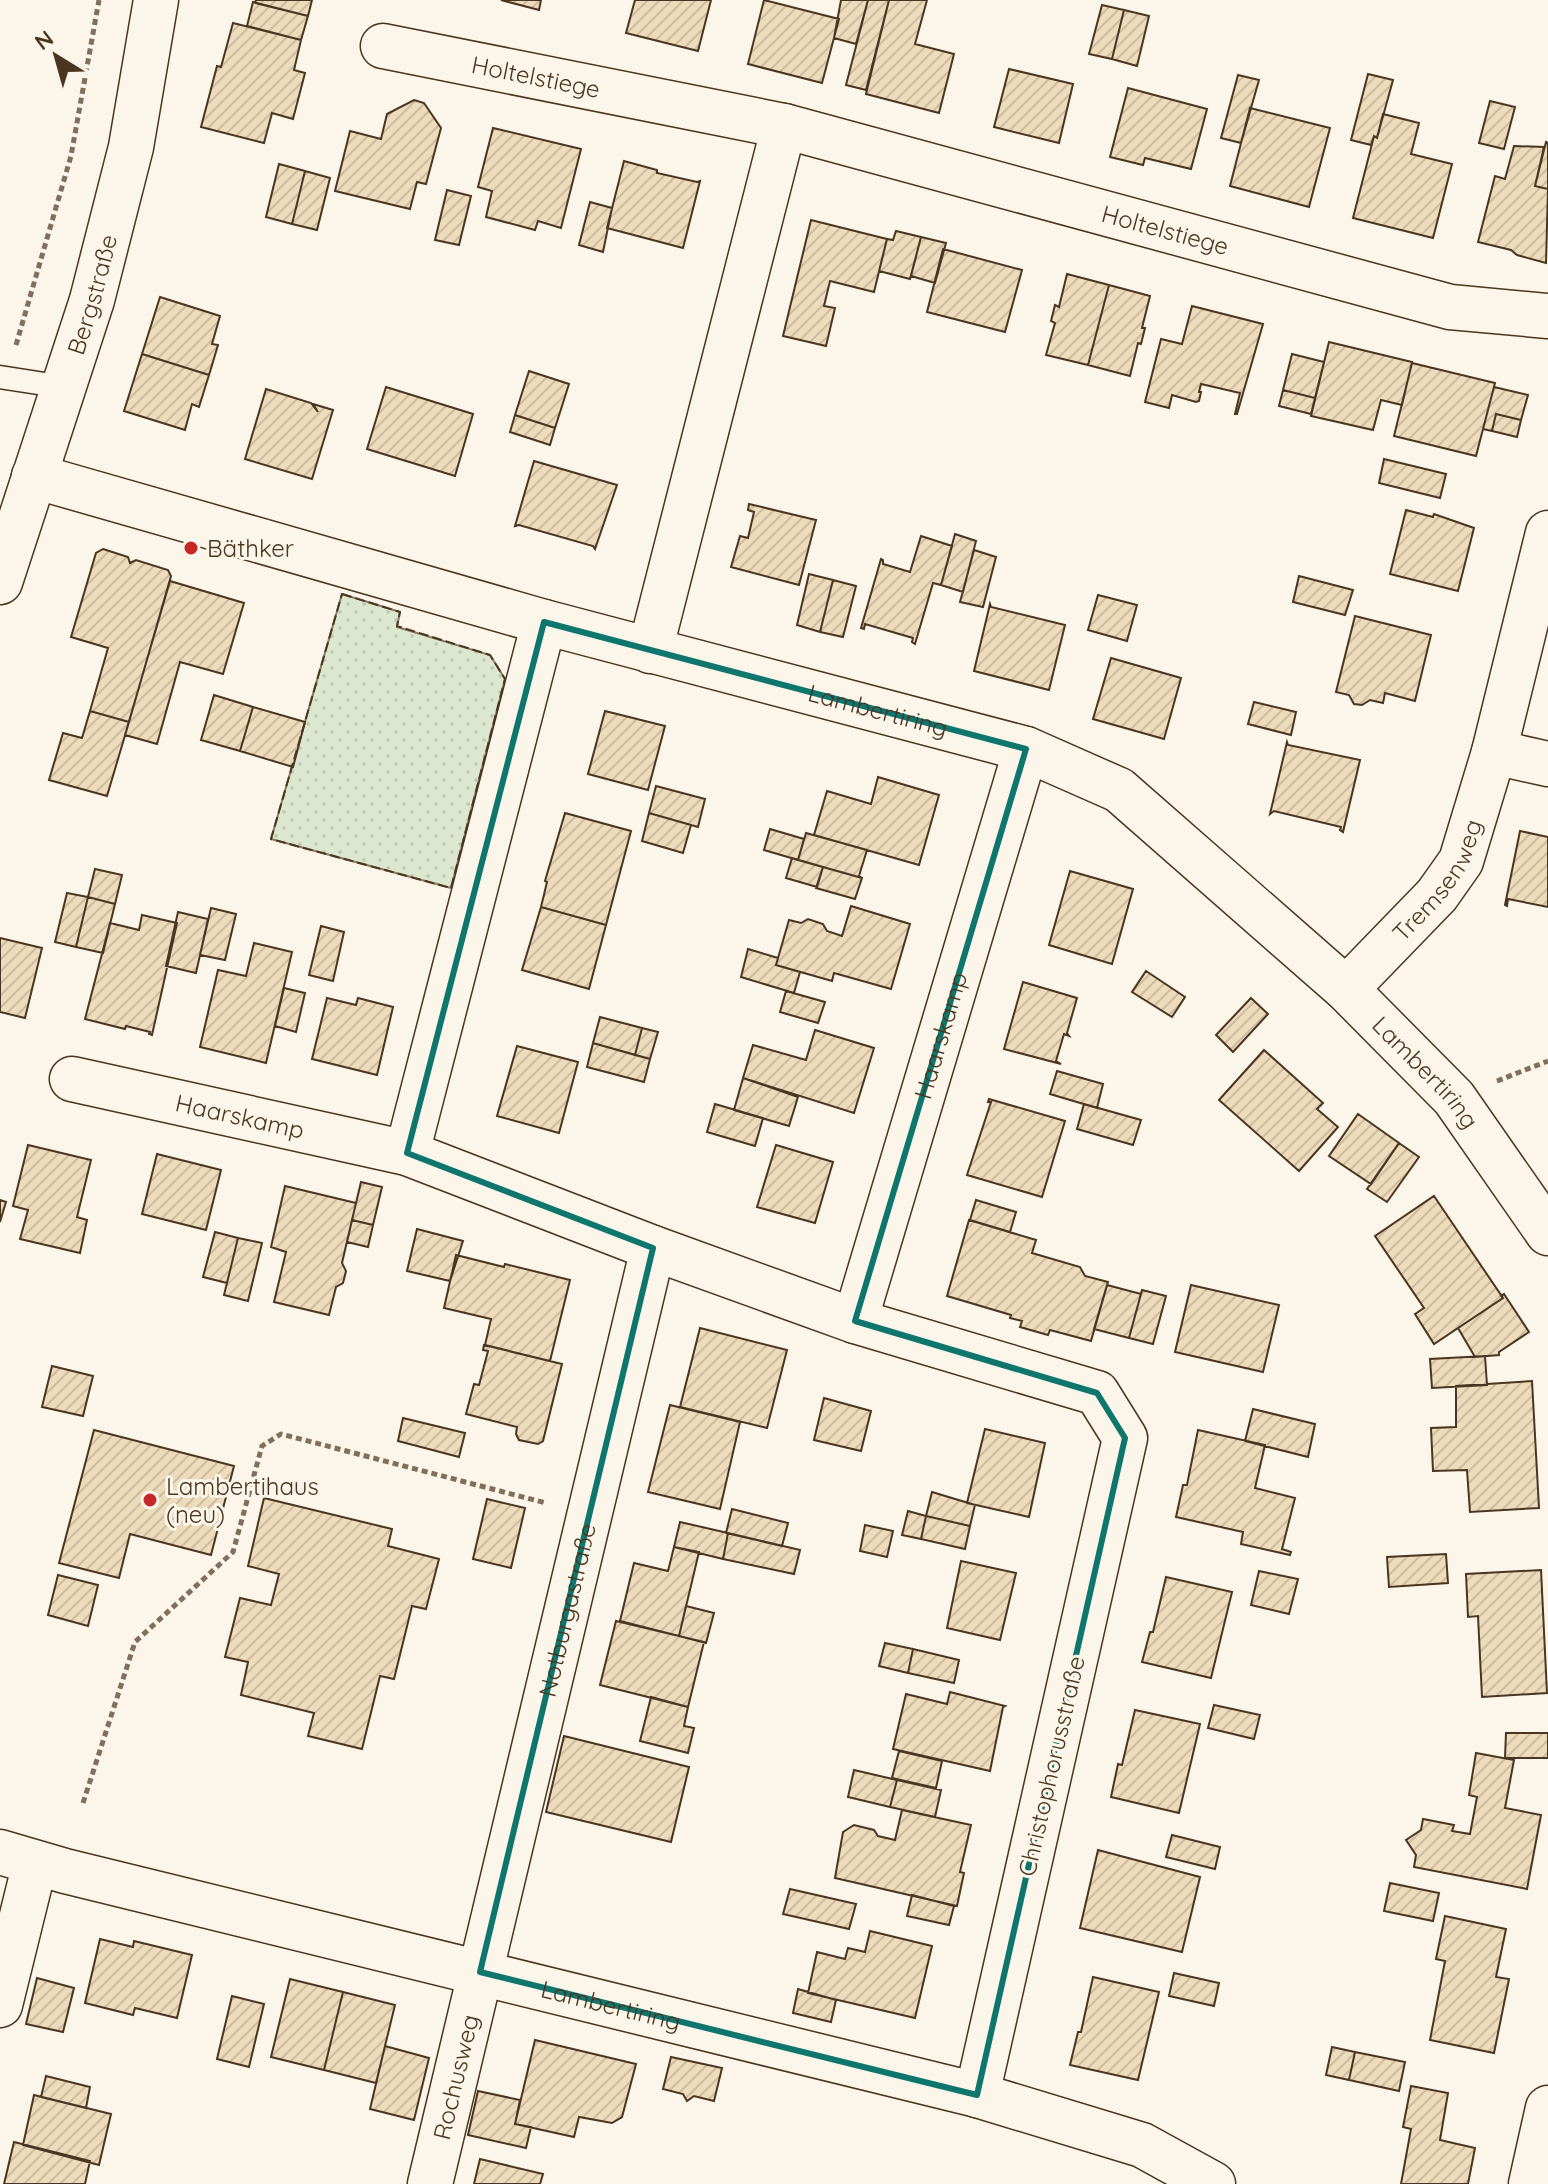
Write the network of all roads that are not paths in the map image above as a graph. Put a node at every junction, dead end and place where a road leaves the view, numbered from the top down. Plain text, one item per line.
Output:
1 (156, 0) edge
2 (383, 46) dead end
3 (784, 126) junction
4 (1548, 316) edge
5 (3, 377) edge
6 (64, 387) junction
7 (34, 476) junction
8 (1548, 533) edge
9 (0, 582) edge
10 (544, 622) junction
11 (650, 651) junction
12 (1026, 749) junction
13 (1494, 752) junction
14 (1548, 764) edge
15 (1346, 989) junction
16 (72, 1079) dead end
17 (407, 1153) junction
18 (1548, 1233) edge
19 (653, 1248) junction
20 (855, 1321) junction
21 (1125, 1438) joint
22 (18, 1857) edge
23 (480, 1972) junction
24 (0, 2005) edge
25 (977, 2095) junction
26 (1548, 2108) edge
27 (430, 2184) edge
28 (1213, 2184) edge
29 (1531, 2184) edge

1 - 6 street, Bergstraße
2 - 3 street, Holtelstiege
3 - 4 street, Holtelstiege
3 - 11 street
5 - 6 lane
6 - 7 street, Bergstraße
7 - 9 street, Bergstraße
7 - 10 street, Lambertiring
8 - 13 street, Tremsenweg
10 - 11 street, Lambertiring
10 - 17 street
11 - 12 street, Lambertiring
12 - 15 street, Lambertiring
12 - 20 street, Haarskamp
13 - 14 street
13 - 15 street, Tremsenweg
15 - 18 street, Lambertiring
16 - 17 street, Haarskamp
17 - 19 street, Haarskamp
19 - 20 street, Haarskamp
19 - 23 street, Notburgastraße
20 - 21 street, Haarskamp
21 - 25 street, Christophorusstraße
22 - 23 street, Lambertiring
22 - 24 street
23 - 25 street, Lambertiring
23 - 27 street, Rochusweg
25 - 28 street, Lambertiring
26 - 29 street

